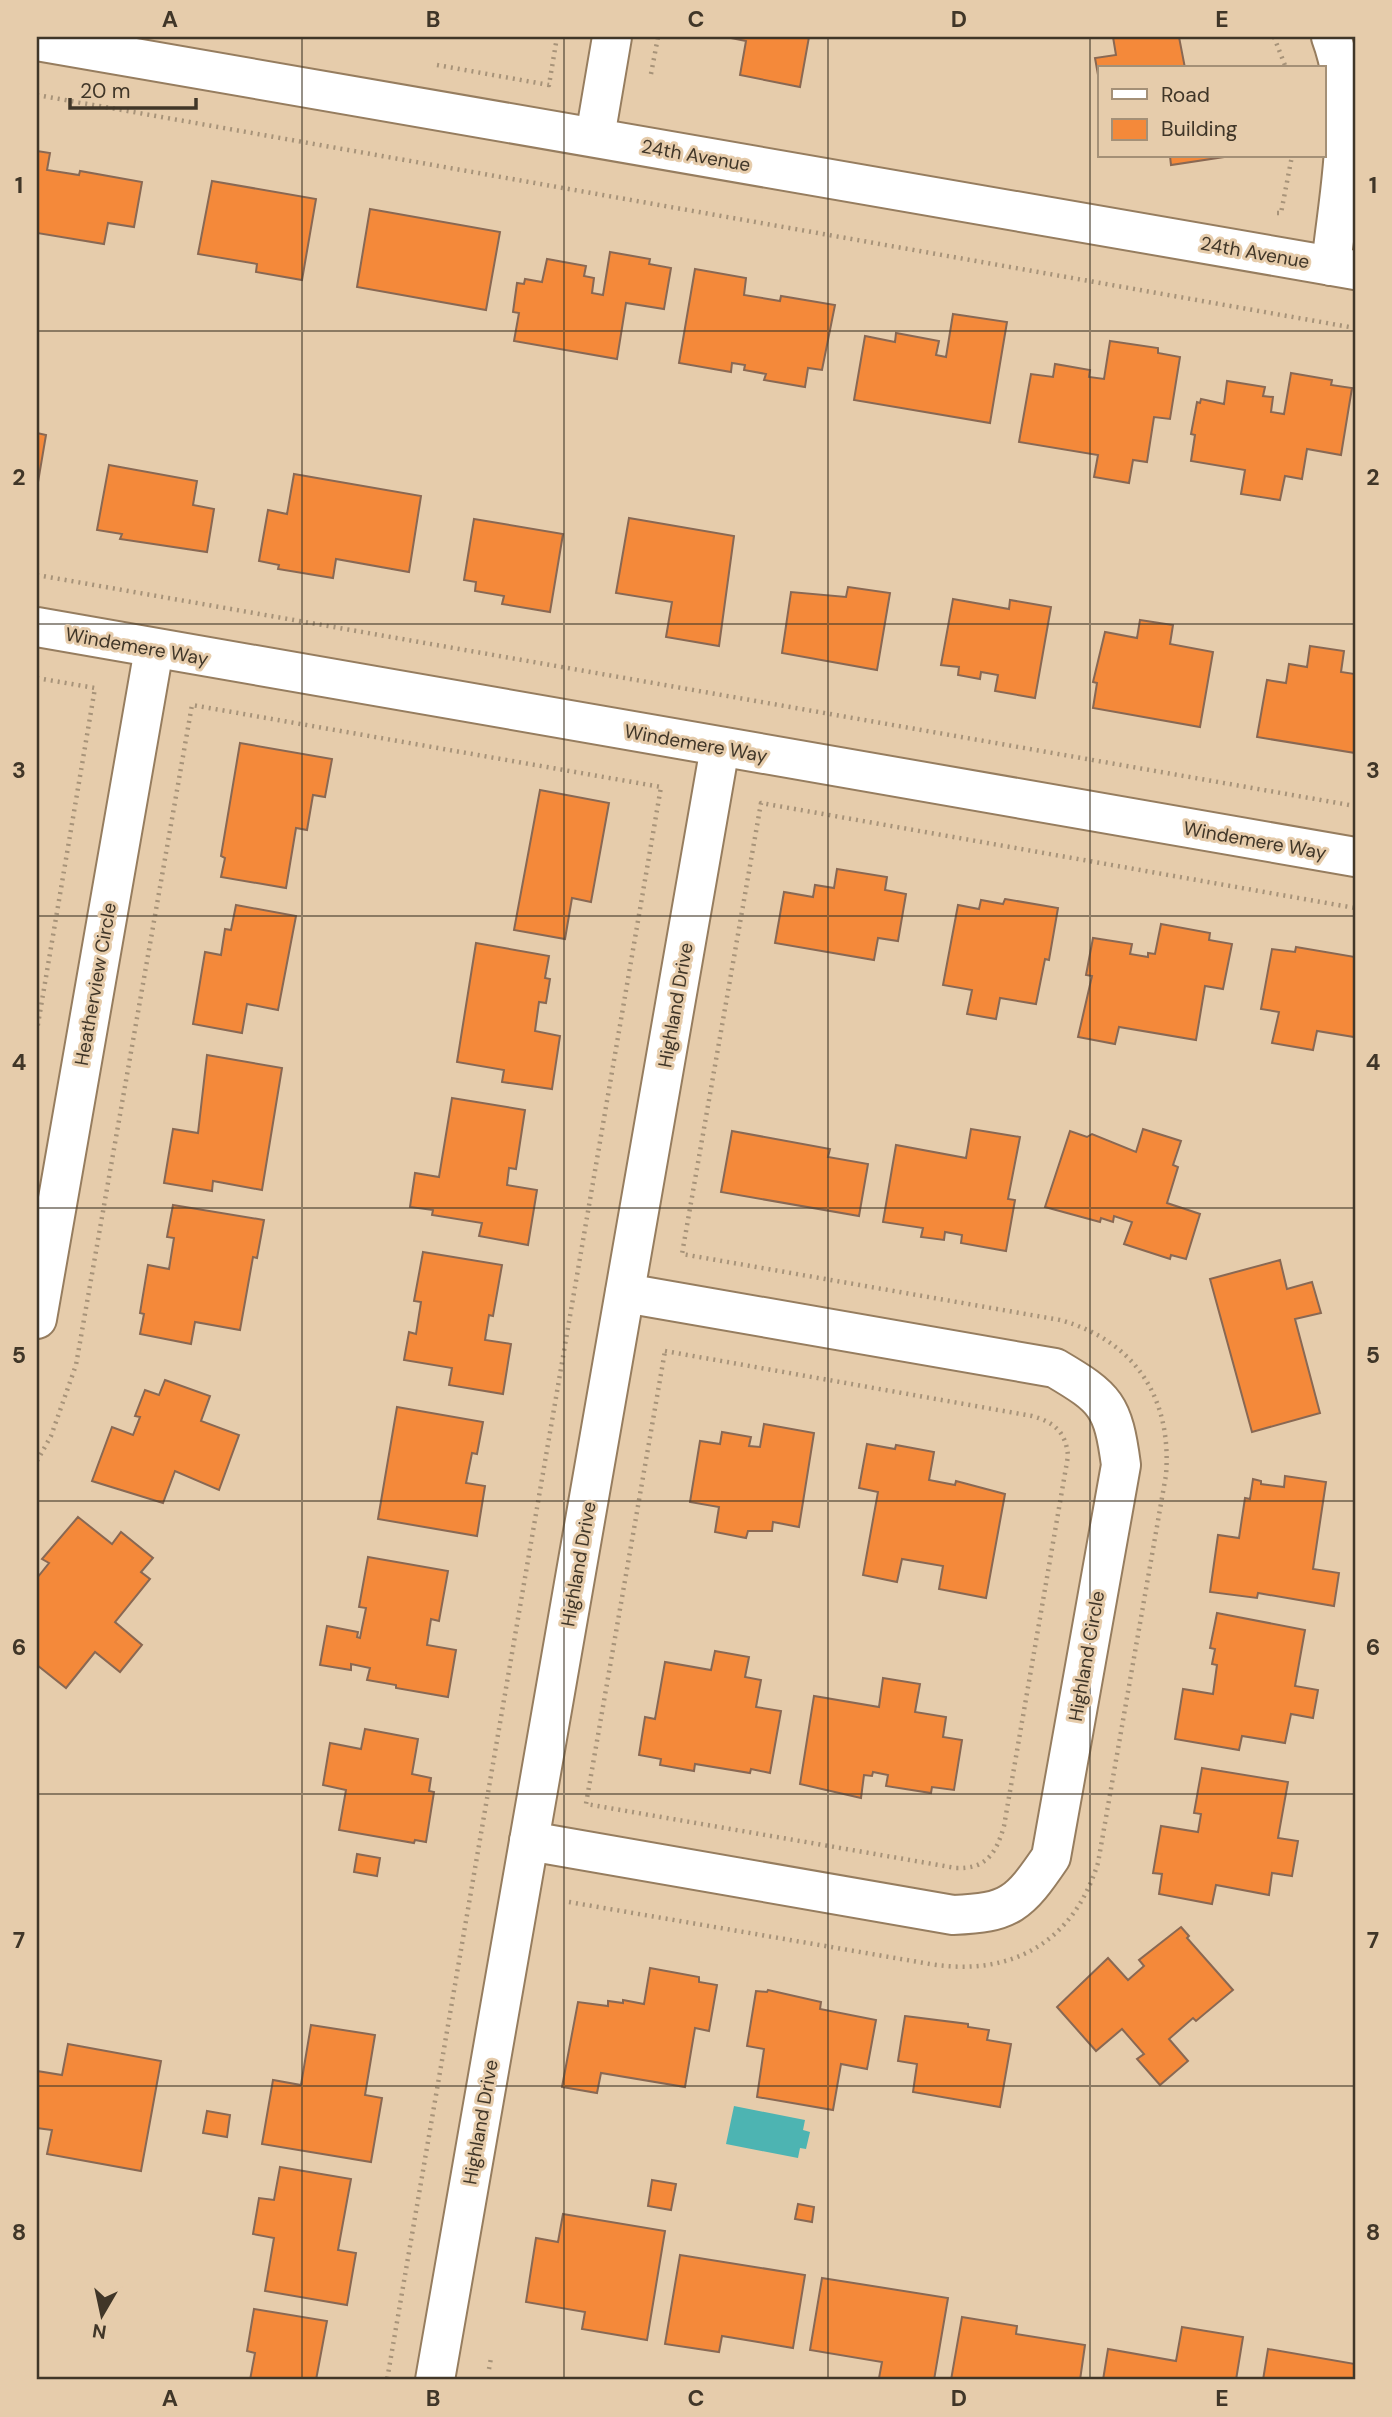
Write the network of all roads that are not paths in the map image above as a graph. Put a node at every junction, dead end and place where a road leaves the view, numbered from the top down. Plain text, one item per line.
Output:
1 (612, 37) edge
2 (1331, 37) edge
3 (37, 41) edge
4 (595, 137) junction
5 (1343, 268) edge
6 (37, 627) edge
7 (154, 649) junction
8 (720, 747) junction
9 (1355, 857) edge
10 (625, 1293) junction
11 (37, 1319) edge
12 (529, 1841) junction
13 (436, 2380) edge

1 - 4 street
2 - 5 street
3 - 4 street, 24th Avenue
4 - 5 street, 24th Avenue
6 - 7 street, Windemere Way
7 - 8 street, Windemere Way
7 - 11 street, Heatherview Circle
8 - 9 street, Windemere Way
8 - 10 street, Highland Drive
10 - 12 street, Highland Drive
10 - 12 street, Highland Circle
12 - 13 street, Highland Drive

